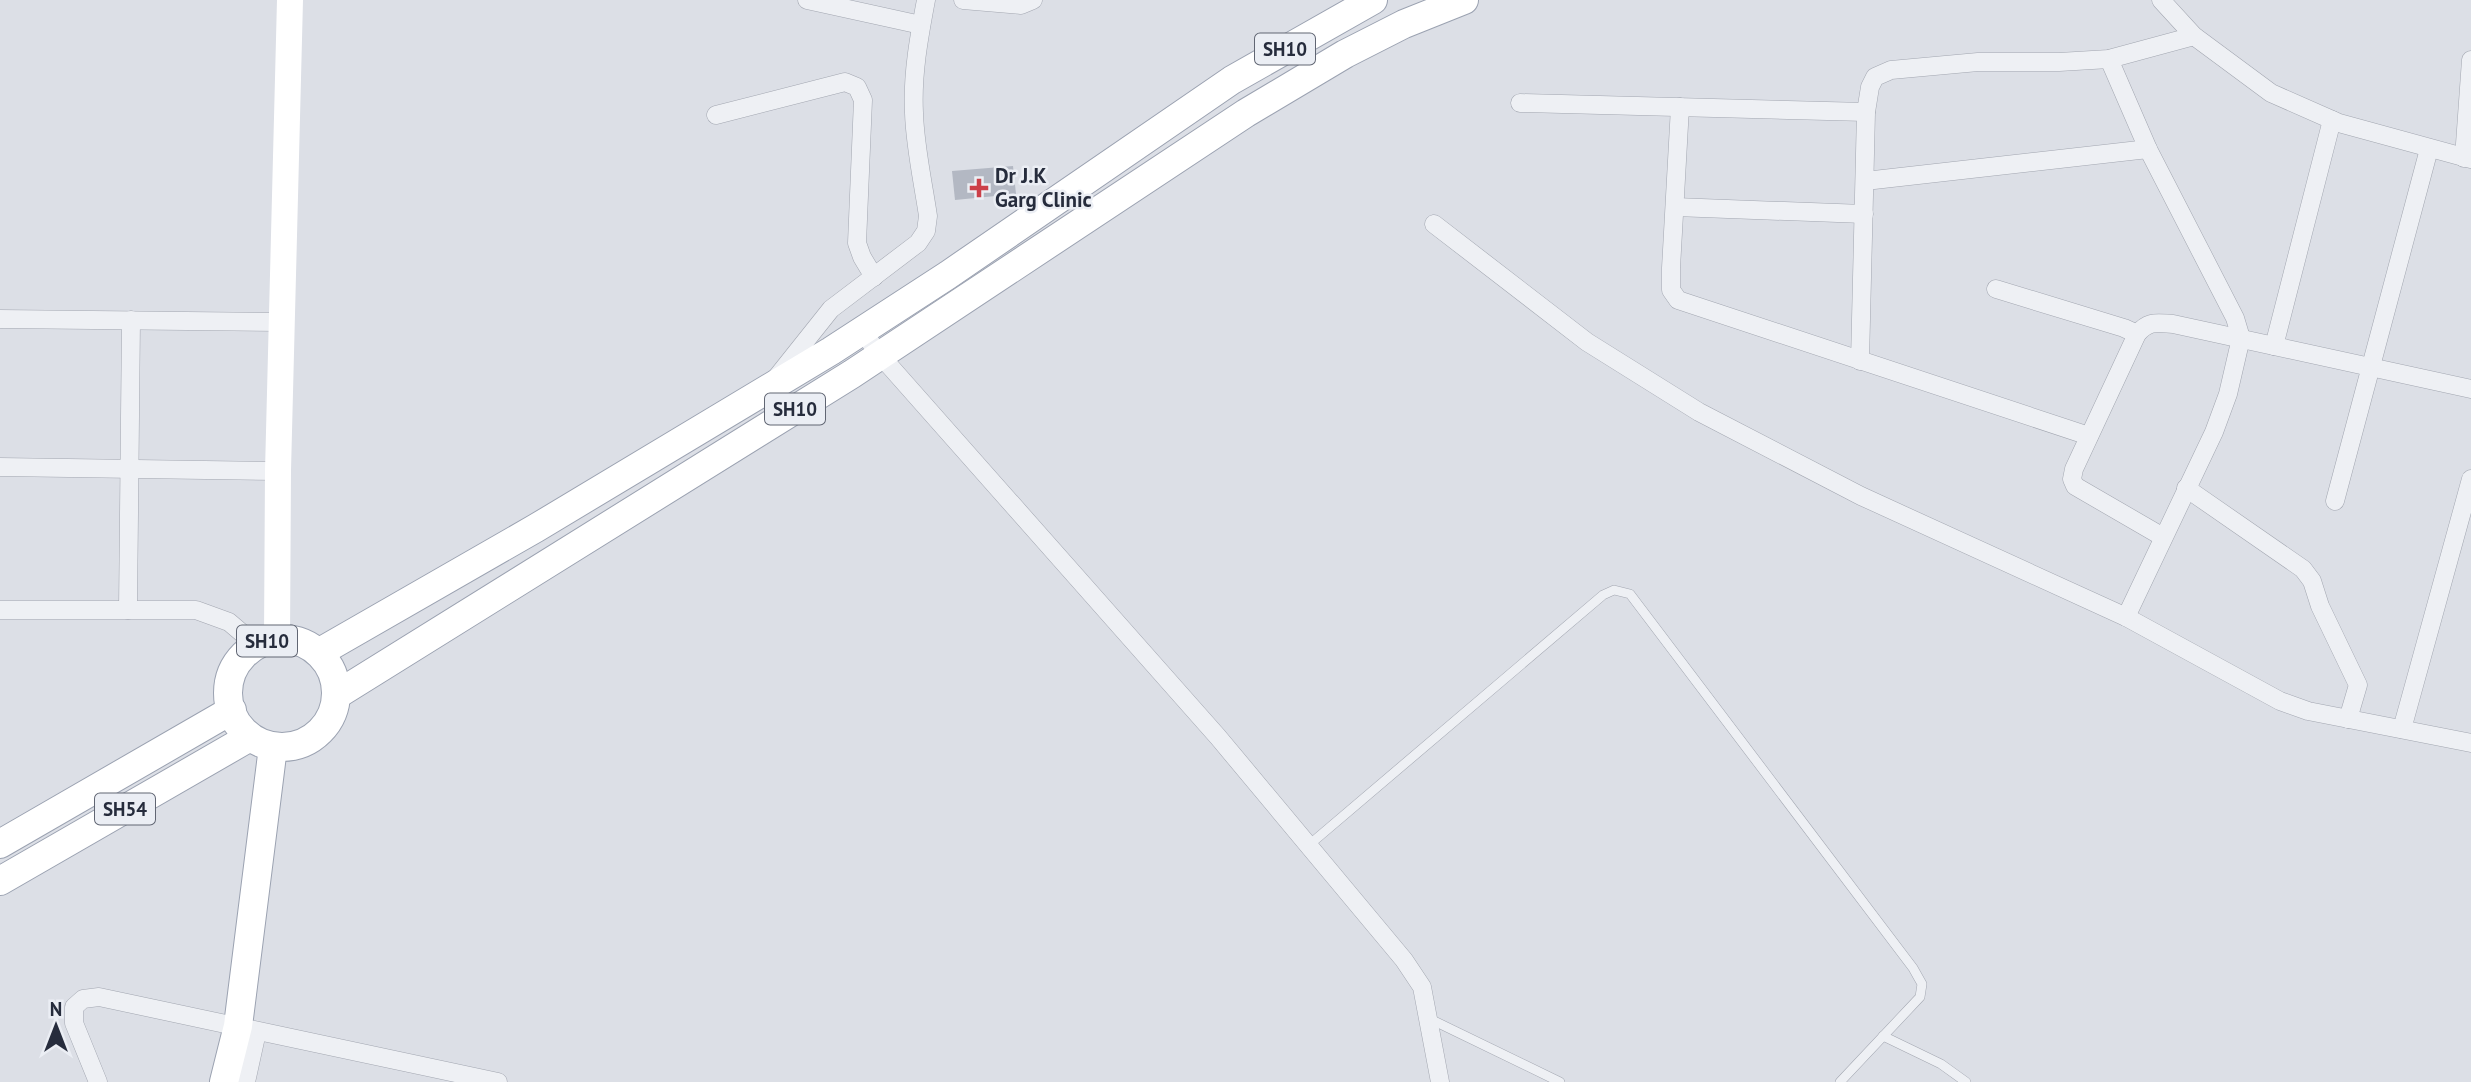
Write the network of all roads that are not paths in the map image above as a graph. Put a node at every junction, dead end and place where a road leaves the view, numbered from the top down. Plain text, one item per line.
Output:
1 (289, 0) edge
2 (807, 0) edge
3 (926, 0) edge
4 (963, 0) edge
5 (1033, 0) edge
6 (1464, 0) edge
7 (2161, 0) edge
8 (1354, 7) edge
9 (921, 25) junction
10 (2194, 36) junction
11 (2109, 59) junction
12 (2471, 60) edge
13 (1520, 103) dead end
14 (1680, 107) junction
15 (1866, 112) junction
16 (716, 116) dead end
17 (2332, 120) junction
18 (2148, 149) junction
19 (2429, 149) junction
20 (2468, 159) edge
21 (1865, 181) junction
22 (1675, 207) junction
23 (1864, 214) junction
24 (1434, 224) dead end
25 (874, 277) junction
26 (1996, 289) dead end
27 (0, 319) edge
28 (131, 320) junction
29 (283, 322) junction
30 (862, 331) junction
31 (2137, 334) junction
32 (2241, 338) junction
33 (2274, 346) junction
34 (880, 355) junction
35 (1860, 361) junction
36 (2369, 367) junction
37 (767, 389) junction
38 (2471, 389) edge
39 (2089, 436) junction
40 (0, 467) edge
41 (130, 469) junction
42 (278, 471) junction
43 (2471, 479) edge
44 (2186, 488) junction
45 (2335, 500) dead end
46 (2163, 537) junction
47 (0, 610) edge
48 (128, 610) junction
49 (2126, 617) junction
50 (266, 642) junction
51 (320, 652) junction
52 (338, 694) junction
53 (232, 710) junction
54 (2348, 719) junction
55 (2402, 729) junction
56 (262, 742) junction
57 (2471, 743) edge
58 (0, 844) edge
59 (1309, 845) junction
60 (0, 881) edge
61 (1430, 1019) junction
62 (247, 1029) junction
63 (1883, 1037) junction
64 (479, 1080) edge
65 (98, 1082) edge
66 (224, 1082) edge
67 (246, 1082) edge
68 (498, 1082) edge
69 (1440, 1082) edge
70 (1560, 1082) edge
71 (1840, 1082) edge
72 (1966, 1082) edge

1 - 29 main road
2 - 9 street
3 - 9 street
4 - 5 street
6 - 34 main road, SH10
7 - 10 street
8 - 30 main road, SH10
9 - 25 street
10 - 11 street
10 - 17 street
11 - 15 street
11 - 18 street
12 - 20 street
13 - 14 street
14 - 15 street
14 - 22 street
15 - 21 street
16 - 25 street
17 - 19 street
17 - 33 street
18 - 21 street
18 - 32 street
19 - 20 street
19 - 36 street
21 - 23 street
22 - 23 street
22 - 35 street
23 - 35 street
24 - 49 street
25 - 37 street
26 - 31 street
27 - 28 street
28 - 29 street
28 - 41 street
29 - 42 main road
30 - 34 street
30 - 37 main road, SH10
31 - 32 street
31 - 39 street
32 - 33 street
32 - 44 street
33 - 36 street
34 - 52 main road, SH10
34 - 59 street
35 - 39 street
36 - 38 street
36 - 45 street
37 - 51 main road, SH10
39 - 46 street
40 - 41 street
41 - 42 street
41 - 48 street
42 - 50 main road
43 - 55 street
44 - 46 street
44 - 54 street
46 - 49 street
47 - 48 street
48 - 50 street
49 - 54 street
50 - 51 main road, SH10
50 - 53 main road, SH10
51 - 52 main road, SH10
52 - 56 main road
53 - 56 main road
53 - 58 main road, SH54
54 - 55 street
55 - 57 street
56 - 60 main road, SH54
56 - 62 main road
59 - 61 street
59 - 63 lane
61 - 69 street
61 - 70 lane
62 - 64 street
62 - 65 street
62 - 66 main road
62 - 67 street
63 - 71 lane
63 - 72 lane
64 - 68 street

